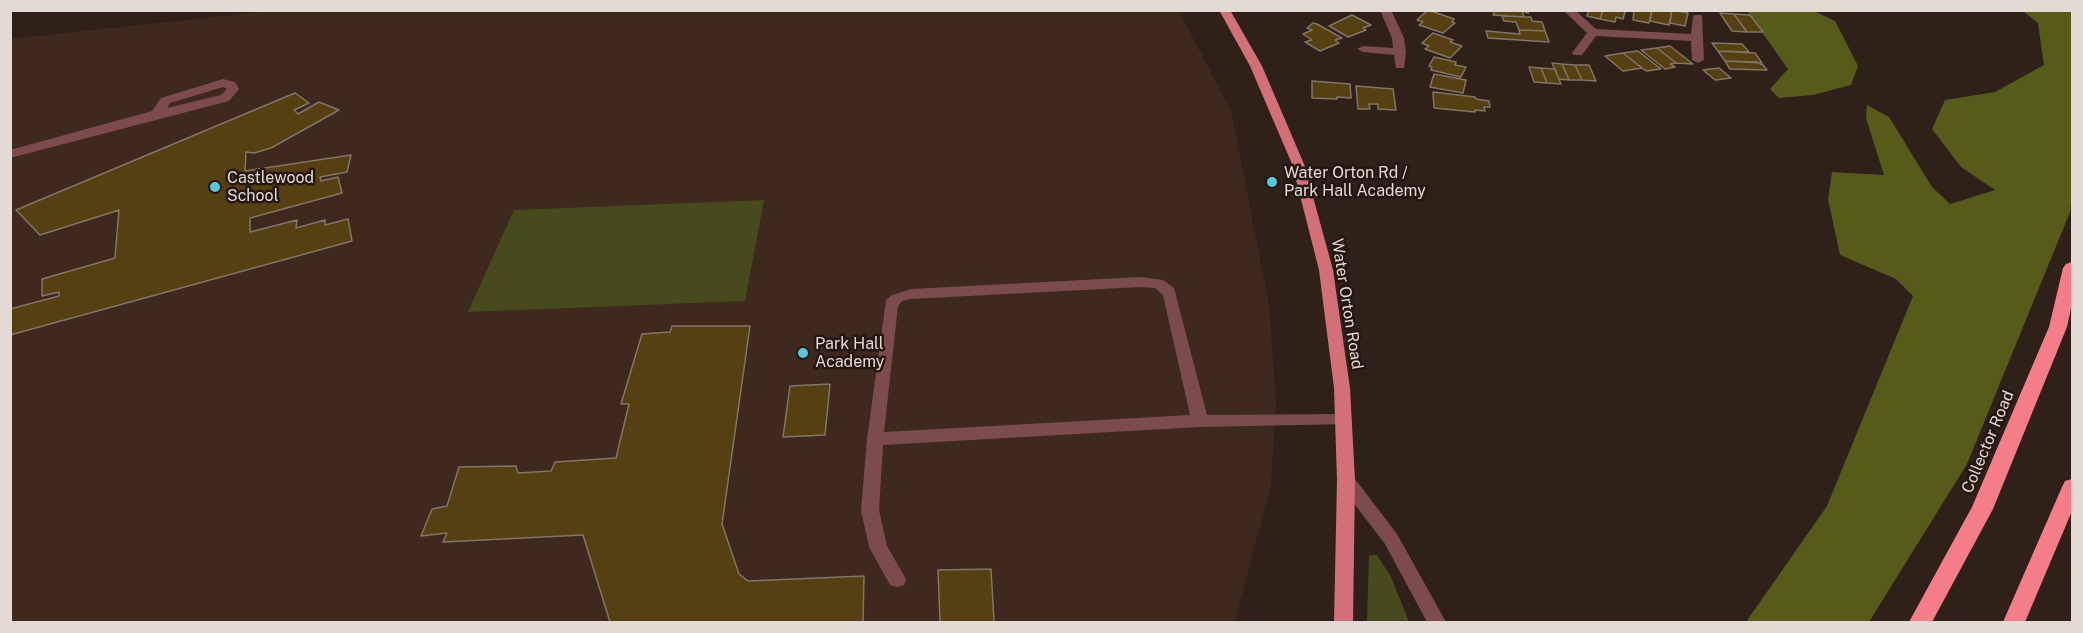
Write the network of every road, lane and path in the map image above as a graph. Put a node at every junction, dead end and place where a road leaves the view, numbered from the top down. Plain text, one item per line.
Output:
1 (1224, 10) edge
2 (1385, 10) edge
3 (1568, 10) edge
4 (1698, 17) dead end
5 (1593, 32) junction
6 (1697, 38) junction
7 (1363, 50) dead end
8 (1400, 52) junction
9 (1578, 52) dead end
10 (1698, 60) dead end
11 (1400, 66) dead end
12 (156, 114) junction
13 (10, 154) edge
14 (2073, 268) edge
15 (1344, 420) junction
16 (1200, 421) junction
17 (875, 439) junction
18 (1346, 480) junction
19 (2073, 487) edge
20 (897, 579) dead end
21 (1344, 622) edge
22 (1437, 622) edge
23 (1920, 622) edge
24 (2014, 622) edge

1 - 15 main road, Water Orton Road
2 - 8 street
3 - 5 street
4 - 6 street
5 - 6 street
5 - 9 street
6 - 10 street
7 - 8 street
8 - 11 street
12 - 12 street
12 - 13 street
14 - 23 highway, Collector Road
15 - 16 street
15 - 18 main road, Water Orton Road
16 - 17 street
16 - 17 street
17 - 20 street
18 - 21 main road, Water Orton Road
18 - 22 street
19 - 24 highway

